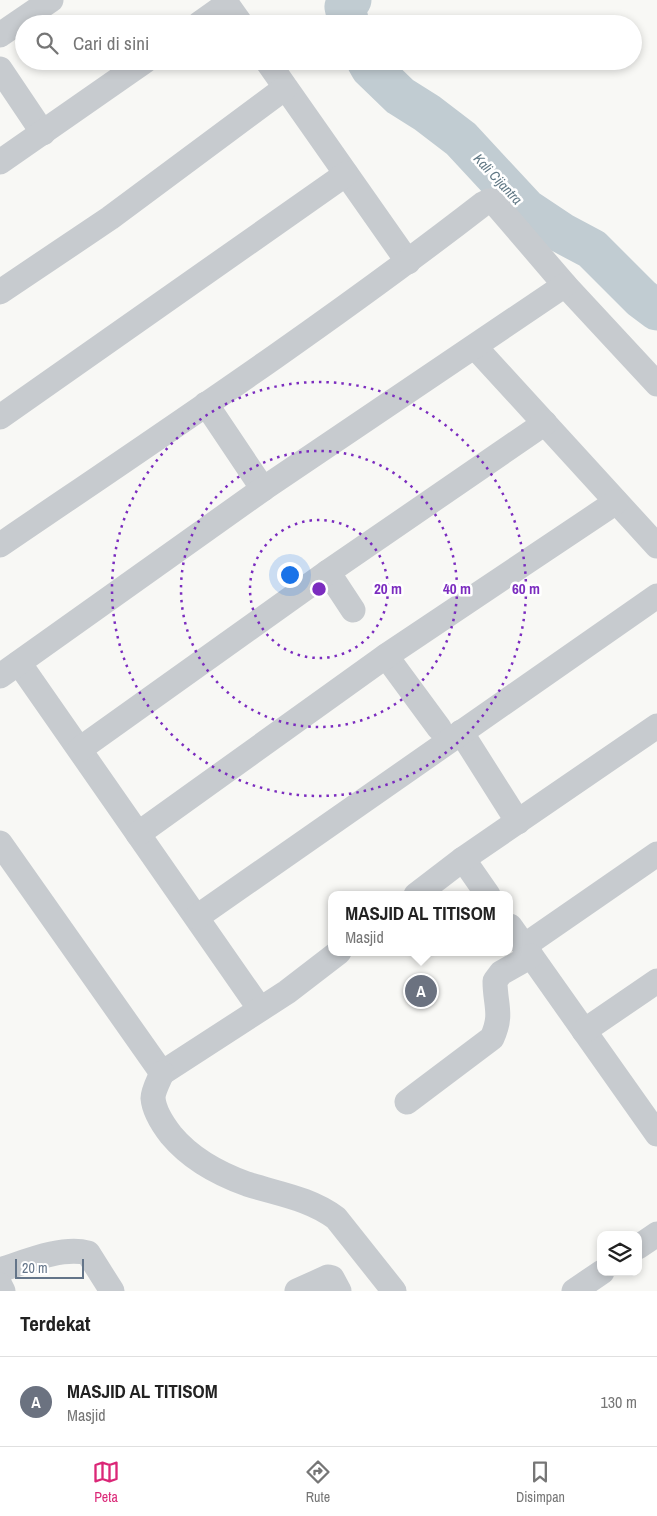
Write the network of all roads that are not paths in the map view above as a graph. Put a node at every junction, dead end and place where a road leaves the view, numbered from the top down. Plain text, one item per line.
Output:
1 (51, 0) edge
2 (230, 9) edge
3 (29, 15) edge
4 (218, 15) edge
5 (15, 25) edge
6 (0, 35) edge
7 (0, 70) edge
8 (132, 70) edge
9 (273, 70) edge
10 (285, 88) junction
11 (43, 133) junction
12 (0, 162) edge
13 (346, 174) junction
14 (408, 262) junction
15 (565, 285) junction
16 (0, 292) edge
17 (475, 347) junction
18 (657, 384) edge
19 (206, 404) junction
20 (0, 417) edge
21 (544, 423) junction
22 (263, 489) junction
23 (616, 502) junction
24 (0, 545) edge
25 (657, 546) edge
26 (328, 572) junction
27 (657, 596) edge
28 (352, 610) dead end
29 (386, 656) junction
30 (10, 669) edge
31 (657, 726) edge
32 (450, 730) junction
33 (80, 749) junction
34 (518, 822) junction
35 (138, 834) junction
36 (0, 843) edge
37 (657, 854) edge
38 (463, 859) junction
39 (421, 891) edge
40 (485, 891) edge
41 (197, 917) junction
42 (513, 930) edge
43 (528, 951) junction
44 (334, 956) edge
45 (657, 980) edge
46 (260, 1009) junction
47 (584, 1031) junction
48 (162, 1073) junction
49 (407, 1102) dead end
50 (653, 1120) edge
51 (0, 1270) edge
52 (597, 1275) edge
53 (0, 1285) edge
54 (4, 1291) edge
55 (112, 1291) edge
56 (297, 1291) edge
57 (339, 1291) edge
58 (394, 1291) edge
59 (574, 1291) edge

1 - 3 street
2 - 4 street
5 - 6 street
7 - 11 street
8 - 11 street
9 - 10 street
10 - 13 street
10 - 16 street
11 - 12 street
13 - 14 street
13 - 20 street
14 - 15 street
14 - 19 street
15 - 17 street
15 - 18 street
17 - 21 street
17 - 22 street
19 - 22 street
19 - 24 street
21 - 23 street
21 - 26 street
22 - 30 street
23 - 25 street
23 - 29 street
26 - 28 street
26 - 33 street
27 - 32 street
29 - 32 street
29 - 35 street
30 - 33 street
31 - 34 street
32 - 34 street
32 - 41 street
33 - 35 street
34 - 38 street
35 - 41 street
36 - 48 street
37 - 43 street
38 - 39 street
38 - 40 street
41 - 46 street
42 - 43 street
43 - 47 street
43 - 49 street
44 - 46 street
45 - 47 street
46 - 48 street
47 - 50 street
48 - 58 street
51 - 55 street
52 - 59 street
53 - 54 street
56 - 57 street

